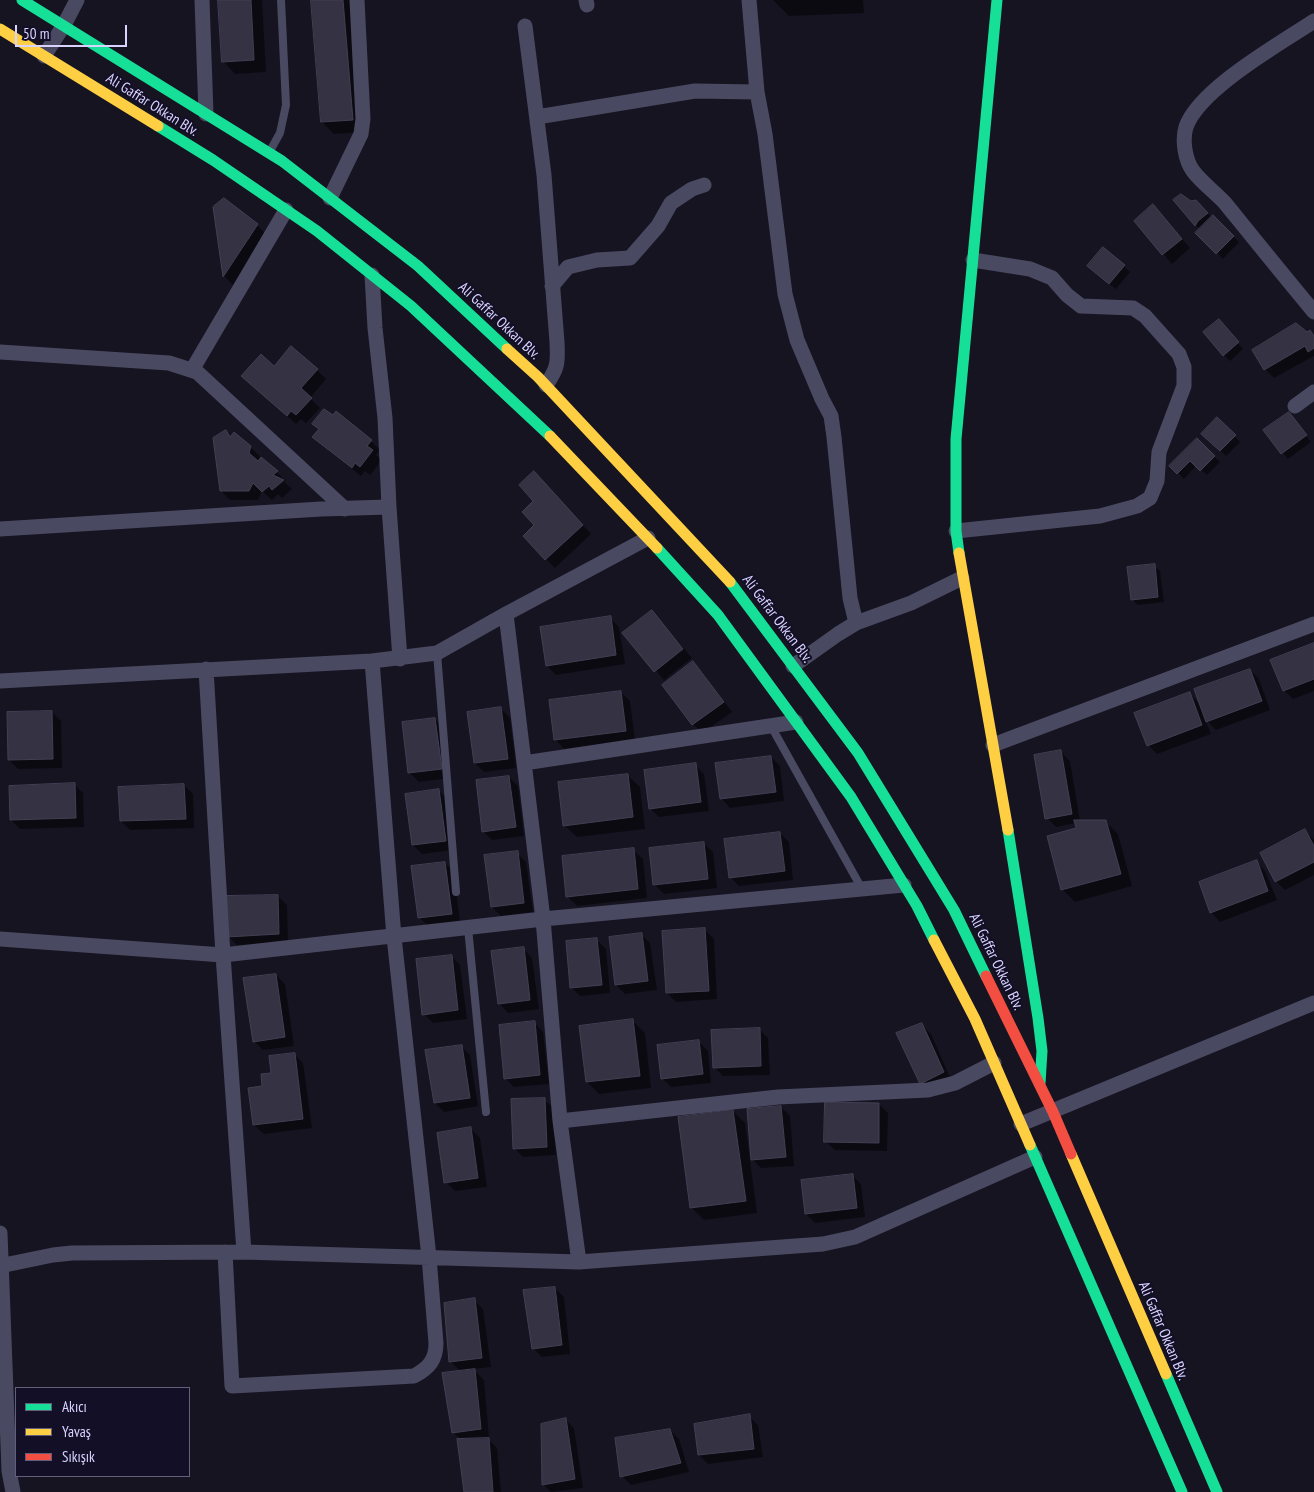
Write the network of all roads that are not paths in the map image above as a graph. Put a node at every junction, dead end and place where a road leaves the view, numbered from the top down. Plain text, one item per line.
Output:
1 (22, 0) edge
2 (76, 0) edge
3 (202, 0) edge
4 (281, 0) edge
5 (357, 0) edge
6 (749, 0) edge
7 (997, 0) edge
8 (1314, 21) edge
9 (64, 25) junction
10 (525, 26) dead end
11 (0, 29) edge
12 (44, 56) junction
13 (757, 92) junction
14 (206, 114) junction
15 (537, 117) junction
16 (269, 153) junction
17 (704, 185) dead end
18 (330, 198) junction
19 (286, 210) junction
20 (973, 260) junction
21 (372, 275) junction
22 (552, 286) junction
23 (1314, 312) edge
24 (0, 352) edge
25 (192, 370) junction
26 (546, 385) junction
27 (1314, 392) edge
28 (1295, 406) dead end
29 (389, 507) junction
30 (345, 509) junction
31 (0, 529) edge
32 (956, 531) junction
33 (648, 538) junction
34 (962, 578) junction
35 (506, 614) junction
36 (856, 624) junction
37 (1314, 624) edge
38 (437, 654) junction
39 (400, 659) junction
40 (372, 661) junction
41 (793, 666) junction
42 (206, 669) junction
43 (0, 681) edge
44 (796, 722) junction
45 (771, 726) junction
46 (993, 745) junction
47 (524, 763) junction
48 (904, 885) junction
49 (862, 889) junction
50 (456, 892) dead end
51 (543, 919) junction
52 (468, 928) junction
53 (394, 937) junction
54 (0, 939) edge
55 (223, 955) junction
56 (1314, 1003) edge
57 (994, 1063) junction
58 (1040, 1086) junction
59 (486, 1112) dead end
60 (1053, 1112) junction
61 (560, 1121) junction
62 (1021, 1124) junction
63 (1035, 1157) junction
64 (0, 1233) edge
65 (225, 1252) junction
66 (244, 1252) junction
67 (429, 1257) junction
68 (579, 1262) junction
69 (0, 1266) edge
70 (12, 1492) edge
71 (1182, 1492) edge
72 (1217, 1492) edge

1 - 9 main road, Ali Gaffar Okkan Blv.
2 - 9 street
3 - 14 street
4 - 16 lane
5 - 18 street
6 - 13 street
7 - 20 main road
8 - 23 street
9 - 12 street
9 - 14 main road, Ali Gaffar Okkan Blv.
10 - 15 street
11 - 12 main road, Ali Gaffar Okkan Blv.
12 - 19 main road, Ali Gaffar Okkan Blv.
13 - 15 street
13 - 36 street
14 - 16 main road, Ali Gaffar Okkan Blv.
15 - 22 street
16 - 18 main road, Ali Gaffar Okkan Blv.
17 - 22 street
18 - 26 main road, Ali Gaffar Okkan Blv.
19 - 21 main road, Ali Gaffar Okkan Blv.
19 - 25 street
20 - 32 main road
20 - 32 street
21 - 29 street
21 - 33 main road, Ali Gaffar Okkan Blv.
22 - 26 street
24 - 25 street
25 - 30 street
26 - 41 main road, Ali Gaffar Okkan Blv.
27 - 28 street
29 - 30 street
29 - 39 street
30 - 31 street
32 - 34 main road
33 - 35 street
33 - 44 main road, Ali Gaffar Okkan Blv.
34 - 36 street
34 - 46 main road
35 - 38 street
35 - 47 street
36 - 41 street
37 - 46 street
38 - 39 street
38 - 50 lane
39 - 40 street
40 - 42 street
40 - 53 street
41 - 58 main road, Ali Gaffar Okkan Blv.
42 - 43 street
42 - 55 street
44 - 45 street
44 - 48 main road, Ali Gaffar Okkan Blv.
45 - 47 street
45 - 49 lane
46 - 58 main road
47 - 51 street
48 - 49 street
48 - 57 main road, Ali Gaffar Okkan Blv.
49 - 51 street
51 - 52 street
51 - 61 street
52 - 53 street
52 - 59 lane
53 - 55 street
53 - 67 street
54 - 55 street
55 - 66 street
56 - 60 street
57 - 61 street
57 - 62 main road, Ali Gaffar Okkan Blv.
58 - 60 main road, Ali Gaffar Okkan Blv.
60 - 62 street
60 - 72 main road, Ali Gaffar Okkan Blv.
61 - 68 street
62 - 63 main road, Ali Gaffar Okkan Blv.
63 - 68 street
63 - 71 main road, Ali Gaffar Okkan Blv.
64 - 69 street
65 - 66 street
65 - 67 street
65 - 69 street
66 - 67 street
67 - 68 street
69 - 70 street

